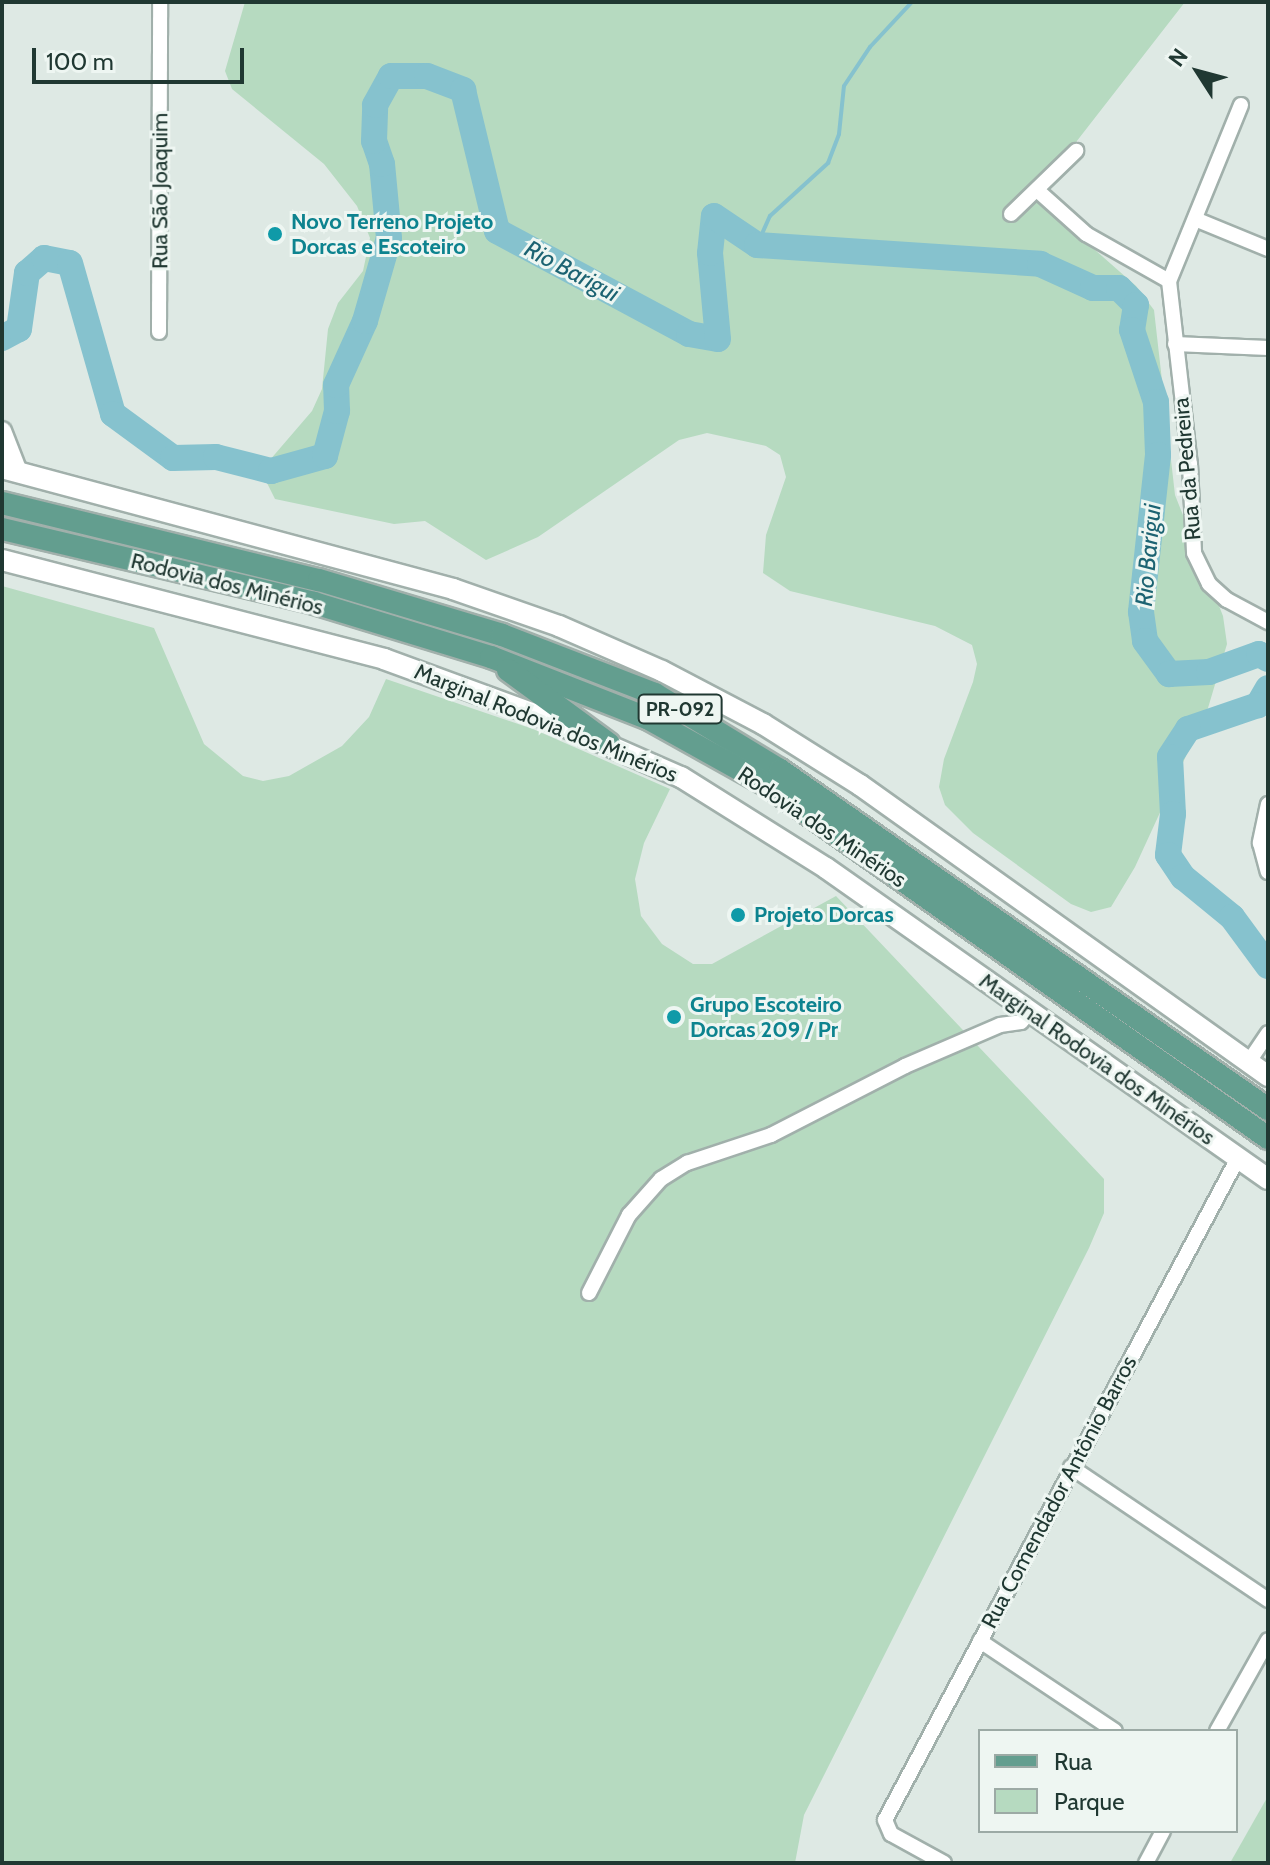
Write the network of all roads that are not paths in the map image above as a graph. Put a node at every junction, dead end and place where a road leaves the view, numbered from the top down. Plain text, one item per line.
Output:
1 (160, 2) edge
2 (1241, 105) dead end
3 (1076, 151) dead end
4 (1037, 190) junction
5 (1011, 214) dead end
6 (1195, 219) junction
7 (1268, 249) edge
8 (1169, 281) junction
9 (159, 332) dead end
10 (1175, 344) junction
11 (1268, 348) edge
12 (2, 431) edge
13 (10, 470) edge
14 (2, 503) edge
15 (2, 529) edge
16 (2, 560) edge
17 (1268, 622) edge
18 (491, 657) junction
19 (609, 744) junction
20 (1268, 804) edge
21 (1268, 872) edge
22 (1031, 1011) junction
23 (1268, 1033) edge
24 (1248, 1063) junction
25 (1268, 1076) edge
26 (1268, 1109) edge
27 (1268, 1138) edge
28 (1238, 1158) junction
29 (1268, 1179) edge
30 (589, 1293) dead end
31 (1071, 1467) junction
32 (1268, 1600) edge
33 (1268, 1640) edge
34 (980, 1641) junction
35 (1112, 1729) edge
36 (1218, 1729) edge
37 (1162, 1833) edge
38 (944, 1863) edge
39 (1146, 1863) edge

1 - 9 street, Rua São Joaquim
2 - 6 street
3 - 4 street
4 - 5 street
4 - 8 street
6 - 7 street
6 - 8 street
8 - 10 street, Rua da Pedreira
10 - 11 street
10 - 17 street, Rua da Pedreira
12 - 13 street
13 - 24 main road
14 - 26 main road, Rodovia dos Minérios / PR-092
15 - 18 main road, Rodovia dos Minérios / PR-092
16 - 19 main road, Marginal Rodovia dos Minérios
18 - 19 main road
18 - 27 main road, Rodovia dos Minérios / PR-092
19 - 22 main road, Marginal Rodovia dos Minérios
20 - 21 street
22 - 28 main road, Marginal Rodovia dos Minérios
22 - 30 street
23 - 24 street
24 - 25 main road
28 - 29 main road, Marginal Rodovia dos Minérios
28 - 31 street, Rua Comendador Antônio Barros
31 - 32 street
31 - 34 street, Rua Comendador Antônio Barros
33 - 36 street
34 - 35 street
34 - 38 street, Rua Comendador Antônio Barros
37 - 39 street

